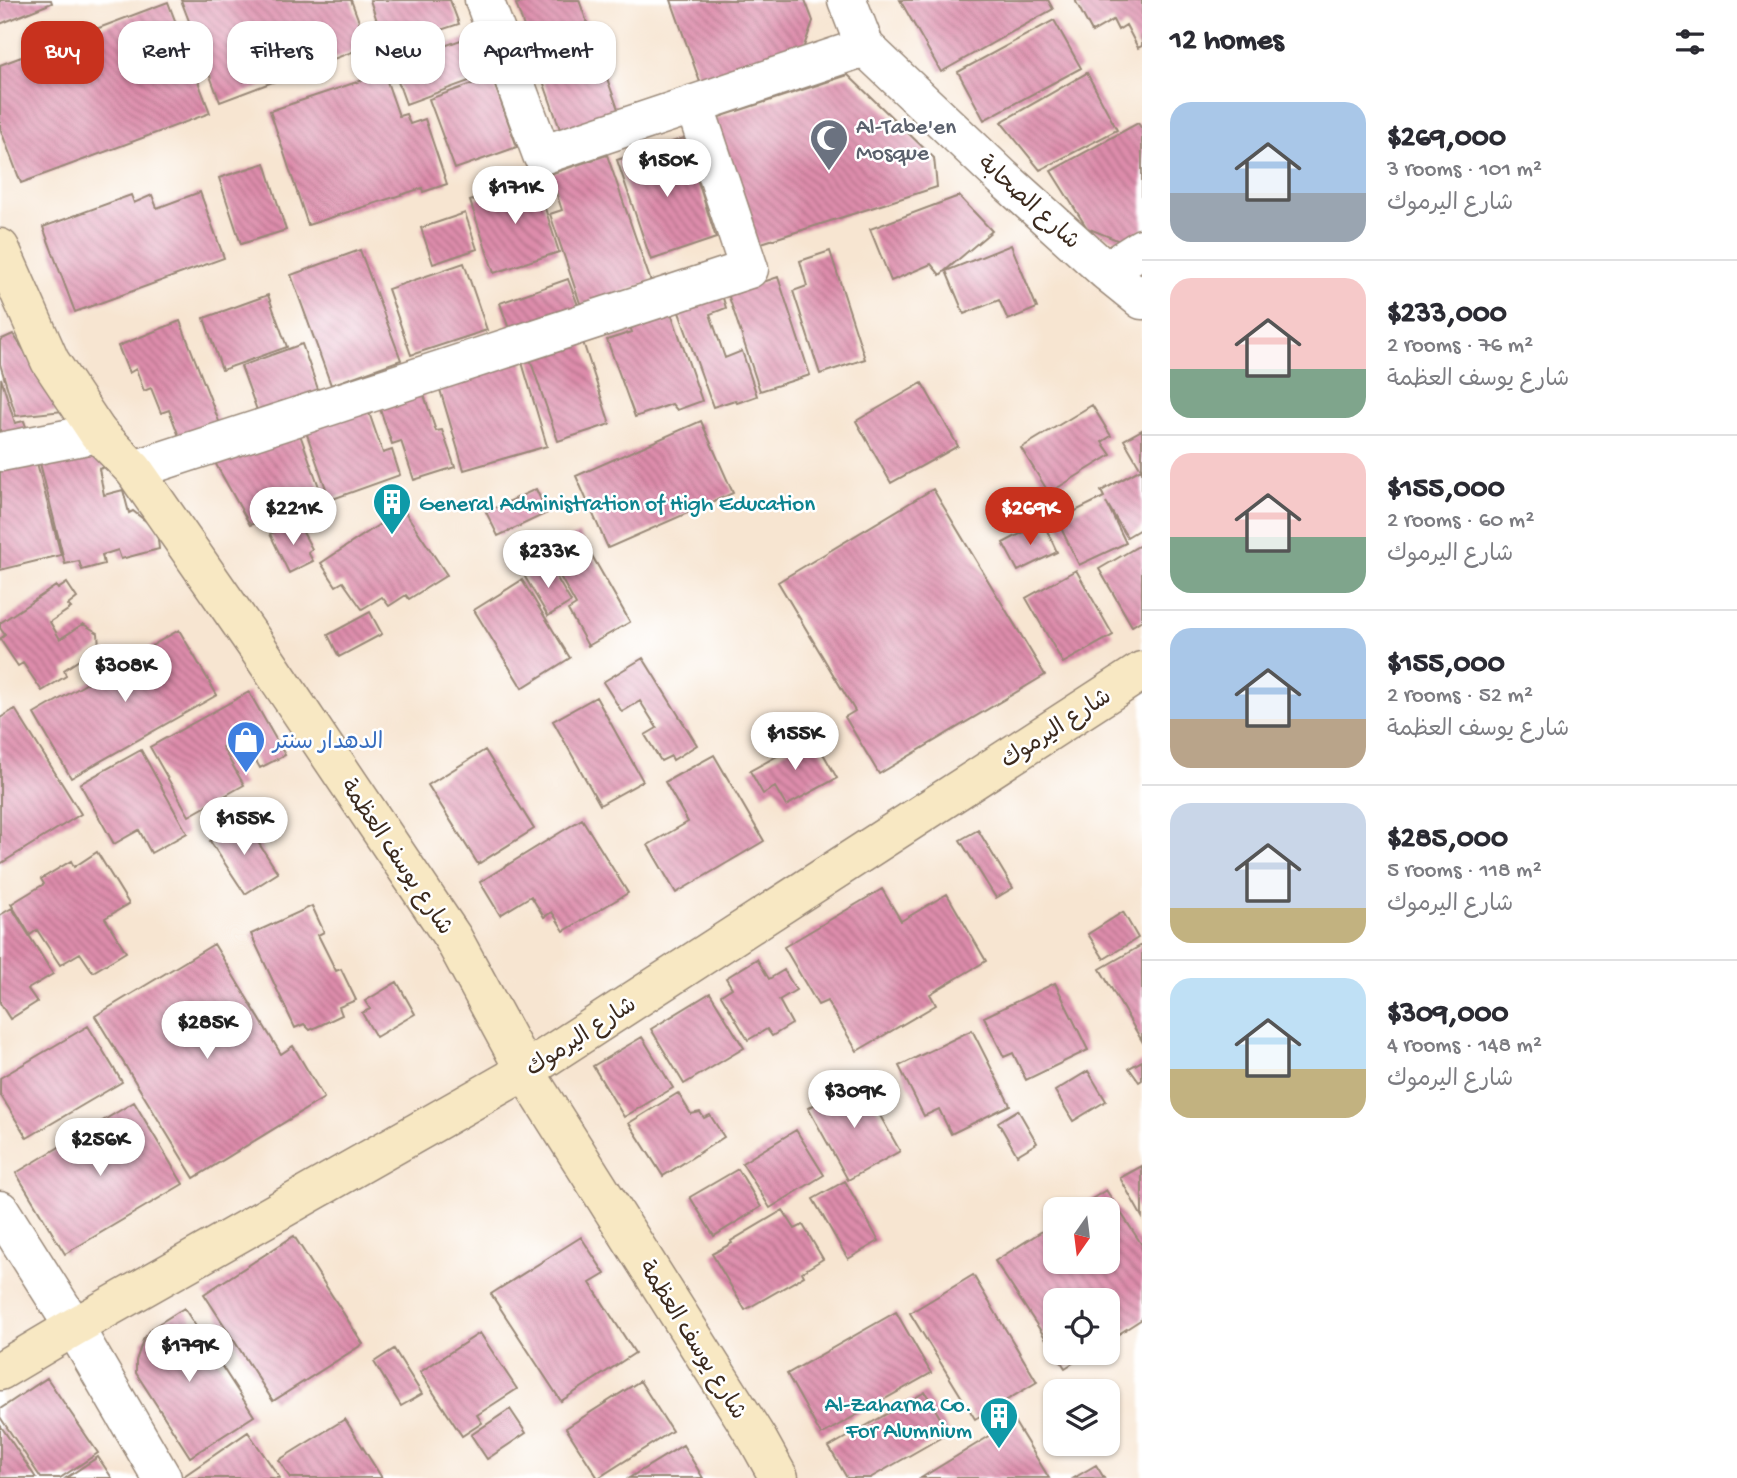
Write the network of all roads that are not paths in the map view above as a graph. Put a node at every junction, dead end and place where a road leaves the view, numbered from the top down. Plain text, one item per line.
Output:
1 (484, 0) edge
2 (847, 0) edge
3 (866, 47) junction
4 (694, 104) junction
5 (0, 248) edge
6 (1142, 248) edge
7 (1106, 271) junction
8 (1142, 300) edge
9 (98, 433) junction
10 (0, 452) edge
11 (134, 470) junction
12 (1142, 670) edge
13 (525, 1071) junction
14 (0, 1210) edge
15 (74, 1327) junction
16 (0, 1371) edge
17 (162, 1478) edge
18 (779, 1478) edge

1 - 4 street
2 - 3 street, شارع الصحابة
3 - 4 street
3 - 7 street, شارع الصحابة
4 - 11 street
5 - 9 street, شارع يوسف العظمة
6 - 7 street
7 - 8 street, شارع الصحابة
9 - 10 street
9 - 11 street, شارع يوسف العظمة
11 - 13 street, شارع يوسف العظمة
12 - 13 street, شارع اليرموك
13 - 15 street, شارع اليرموك
13 - 18 street, شارع يوسف العظمة
14 - 15 street
15 - 16 street, شارع اليرموك
15 - 17 street

